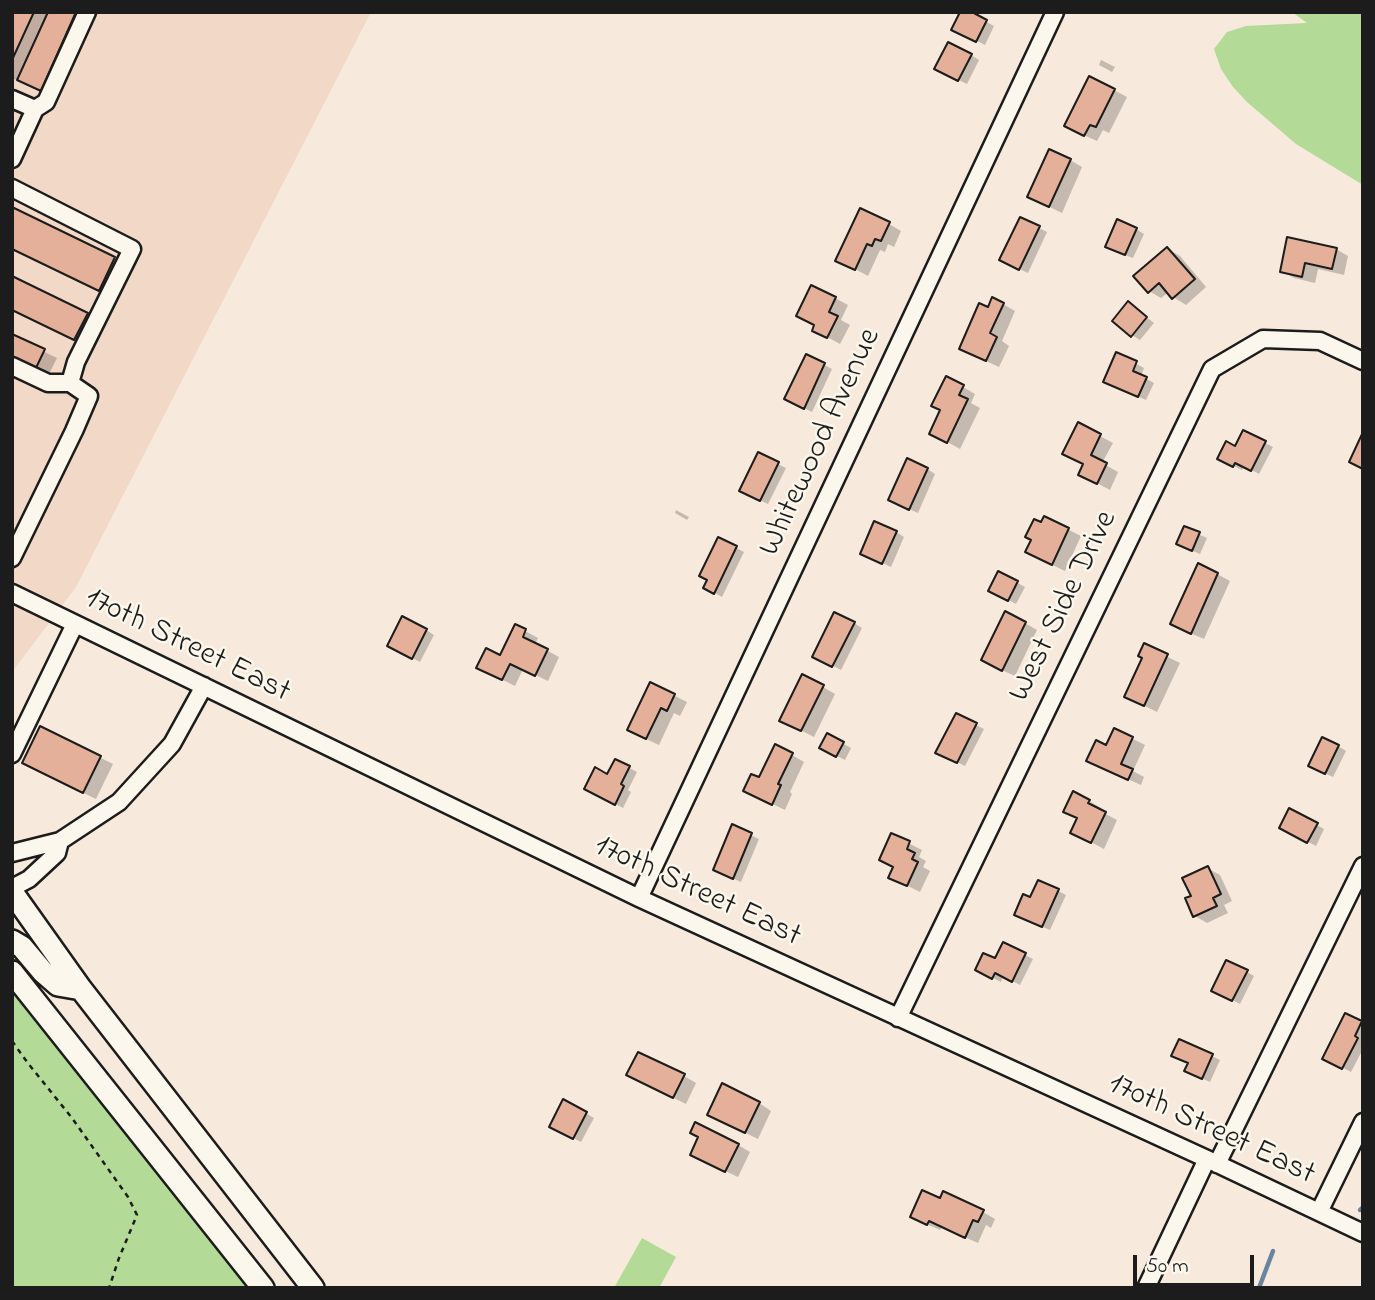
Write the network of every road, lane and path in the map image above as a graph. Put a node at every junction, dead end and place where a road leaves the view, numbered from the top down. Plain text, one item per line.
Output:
1 (87, 12) edge
2 (1055, 12) edge
3 (12, 99) edge
4 (35, 110) junction
5 (12, 159) edge
6 (12, 188) edge
7 (1363, 361) edge
8 (12, 366) edge
9 (70, 383) junction
10 (12, 558) edge
11 (12, 593) edge
12 (75, 624) junction
13 (204, 687) junction
14 (12, 754) edge
15 (60, 841) junction
16 (12, 853) edge
17 (1363, 866) edge
18 (12, 890) edge
19 (639, 898) junction
20 (12, 941) edge
21 (12, 972) edge
22 (81, 989) junction
23 (898, 1018) junction
24 (12, 1041) edge
25 (1363, 1122) edge
26 (1212, 1162) junction
27 (1319, 1212) junction
28 (1363, 1233) edge
29 (109, 1288) edge
30 (262, 1288) edge
31 (313, 1288) edge
32 (1146, 1288) edge

1 - 4 street
2 - 19 street, Whitewood Avenue
3 - 4 street
4 - 5 street
6 - 9 street
7 - 23 street, West Side Drive
8 - 9 street
9 - 10 street
11 - 12 street, 170th Street East
12 - 13 street, 170th Street East
12 - 14 street
13 - 15 street
13 - 19 street, 170th Street East
15 - 16 street
15 - 18 street
17 - 26 street
18 - 22 main road
19 - 23 street, 170th Street East
20 - 22 main road
21 - 30 main road
22 - 31 main road
23 - 26 street, 170th Street East
24 - 29 path
25 - 27 street
26 - 27 street, 170th Street East
26 - 32 street
27 - 28 street, 170th Street East

